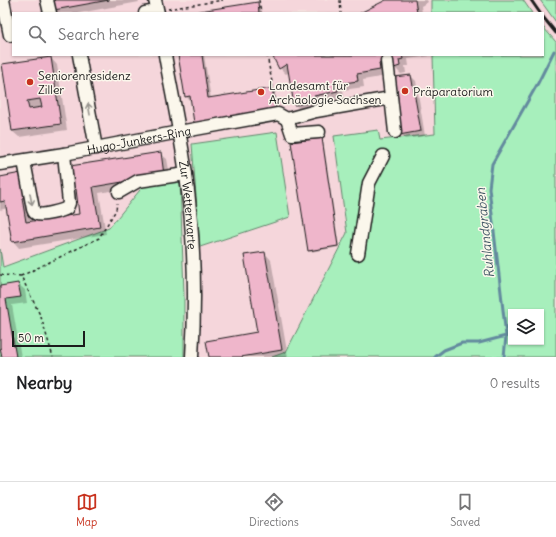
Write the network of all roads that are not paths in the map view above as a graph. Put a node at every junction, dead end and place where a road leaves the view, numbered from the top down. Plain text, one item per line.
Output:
1 (3, 0) edge
2 (47, 0) edge
3 (157, 8) edge
4 (50, 12) edge
5 (147, 12) edge
6 (8, 36) edge
7 (79, 56) edge
8 (165, 56) edge
9 (387, 62) dead end
10 (391, 98) junction
11 (282, 116) junction
12 (179, 132) junction
13 (319, 132) dead end
14 (395, 132) dead end
15 (96, 148) junction
16 (64, 154) junction
17 (383, 156) dead end
18 (24, 161) junction
19 (0, 164) edge
20 (186, 174) junction
21 (119, 192) road end
22 (358, 254) dead end
23 (192, 357) edge

1 - 6 street
2 - 4 street
3 - 5 street
15 -> 7 street
8 - 12 street, Zur Wetterwarte
9 - 10 street
10 - 11 street, Hugo-Junkers-Ring
10 - 14 street
11 - 12 street, Hugo-Junkers-Ring
11 - 13 street
12 - 15 street, Hugo-Junkers-Ring
12 - 20 street, Zur Wetterwarte
15 - 16 street, Hugo-Junkers-Ring
16 - 18 street, Hugo-Junkers-Ring
18 -> 16 street
17 - 22 street
18 - 19 street, Hugo-Junkers-Ring
20 - 21 street
20 - 23 street, Zur Wetterwarte

